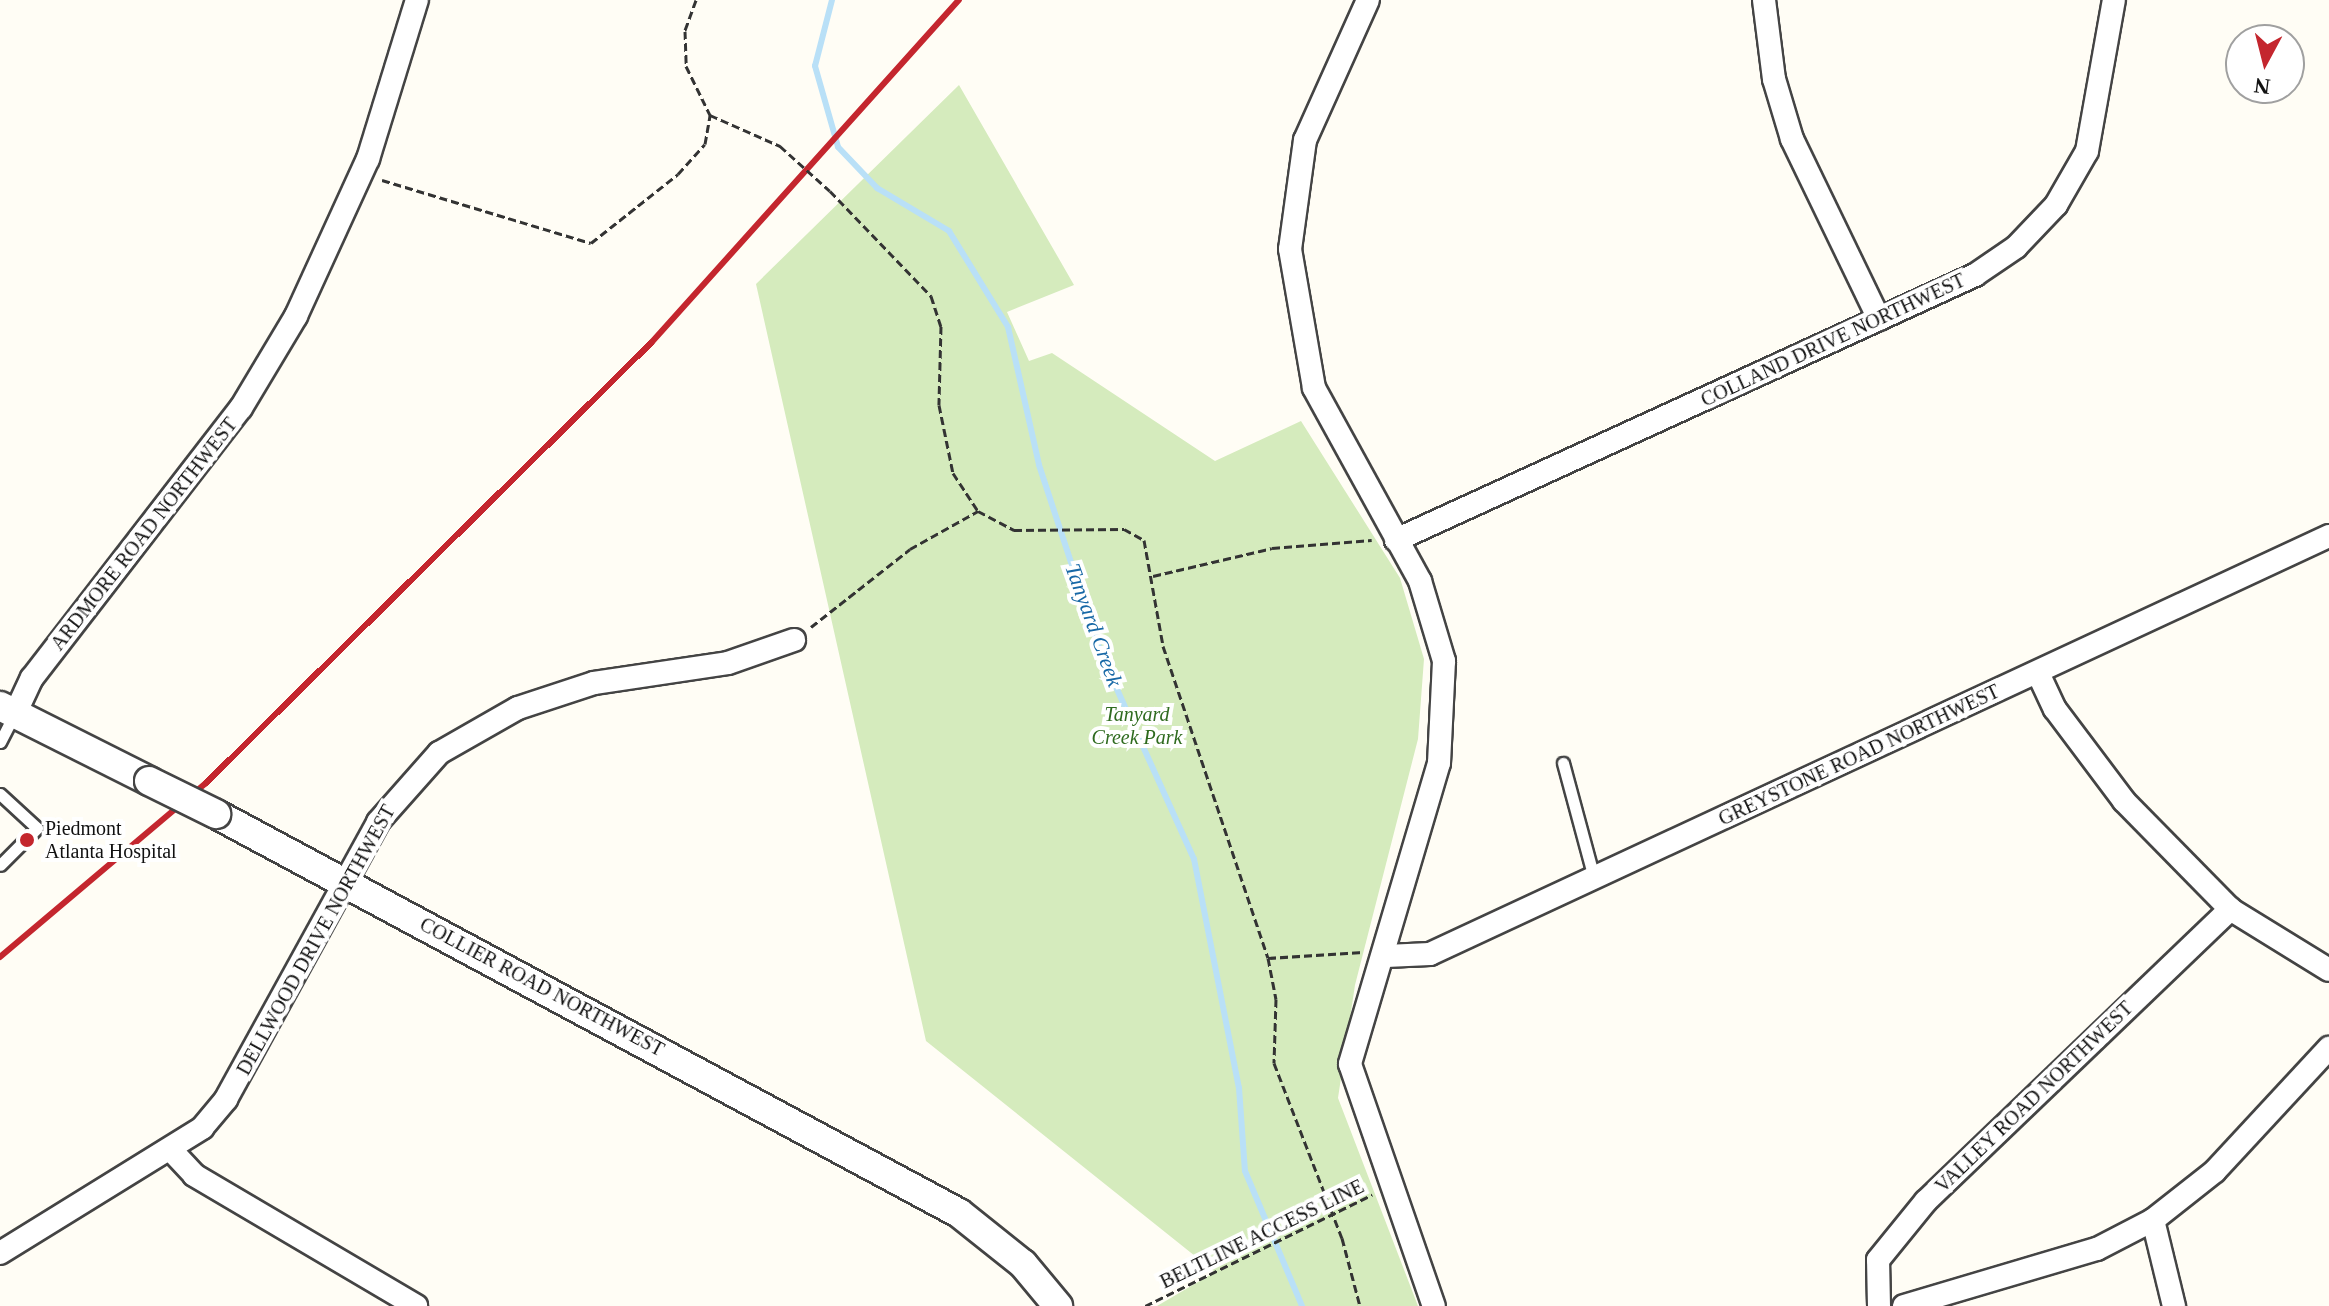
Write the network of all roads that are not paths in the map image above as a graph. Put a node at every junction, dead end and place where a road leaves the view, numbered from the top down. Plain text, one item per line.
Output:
1 (417, 0) edge
2 (1368, 0) edge
3 (1764, 0) edge
4 (2114, 0) edge
5 (1879, 319) junction
6 (2329, 536) edge
7 (1396, 540) junction
8 (794, 640) road end
9 (2038, 673) junction
10 (7, 710) edge
11 (0, 742) edge
12 (1563, 763) dead end
13 (2, 805) edge
14 (0, 865) edge
15 (1594, 878) junction
16 (345, 883) junction
17 (2230, 909) junction
18 (1386, 956) junction
19 (2329, 970) edge
20 (2329, 1048) edge
21 (171, 1150) junction
22 (2153, 1220) junction
23 (0, 1253) edge
24 (416, 1306) edge
25 (1058, 1306) edge
26 (1434, 1306) edge
27 (1879, 1306) edge
28 (1904, 1306) edge
29 (2174, 1306) edge

1 - 10 street, ARDMORE ROAD NORTHWEST
2 - 7 street
3 - 5 street
4 - 5 street, COLLAND DRIVE NORTHWEST
5 - 7 street, COLLAND DRIVE NORTHWEST
6 - 9 street, GREYSTONE ROAD NORTHWEST
7 - 18 street
8 - 16 street, DELLWOOD DRIVE NORTHWEST
9 - 15 street, GREYSTONE ROAD NORTHWEST
9 - 17 street
10 - 11 lane
10 - 16 street, COLLIER ROAD NORTHWEST, bridge
12 - 15 lane
13 - 14 lane
15 - 18 street, GREYSTONE ROAD NORTHWEST
16 - 21 street, DELLWOOD DRIVE NORTHWEST
16 - 25 street, COLLIER ROAD NORTHWEST
17 - 19 street
17 - 27 street, VALLEY ROAD NORTHWEST
18 - 26 street
20 - 22 street
21 - 23 street, DELLWOOD DRIVE NORTHWEST
21 - 24 street
22 - 28 street
22 - 29 street

